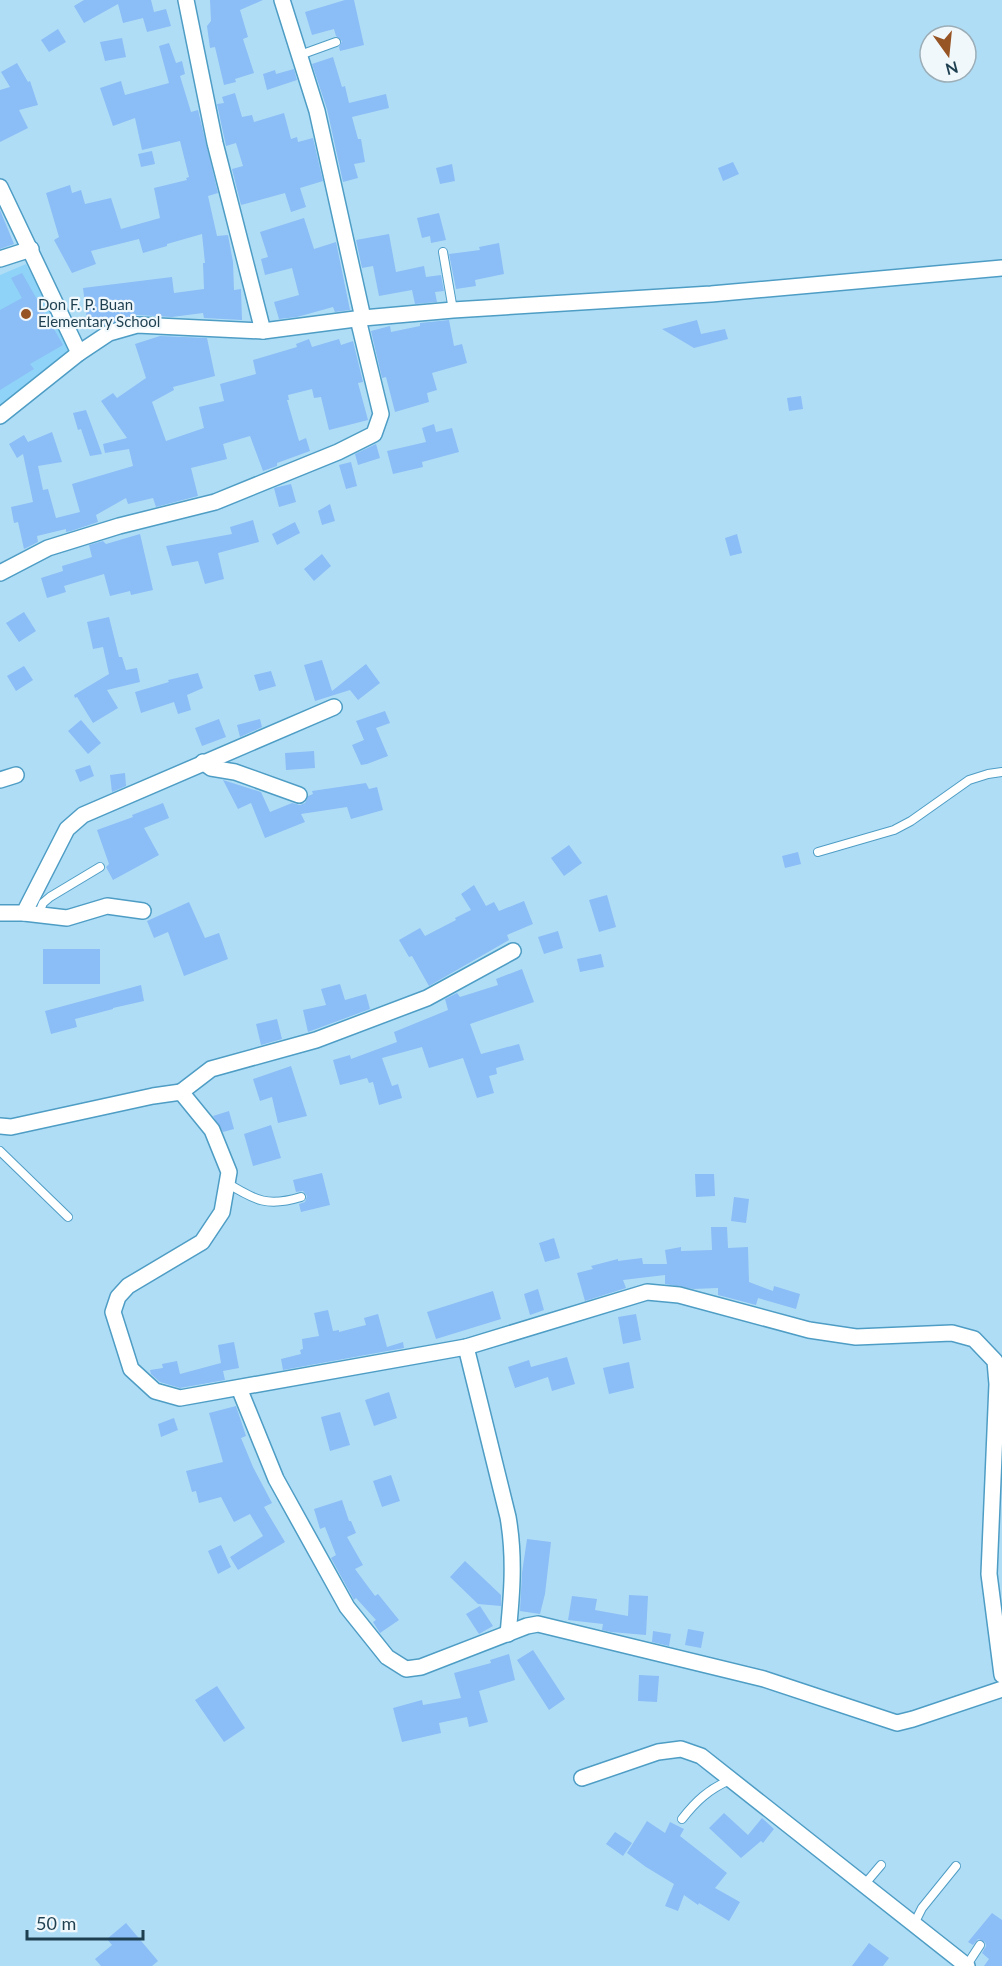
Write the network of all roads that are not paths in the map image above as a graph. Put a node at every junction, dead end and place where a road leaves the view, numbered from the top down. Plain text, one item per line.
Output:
1 (186, 0) edge
2 (282, 0) edge
3 (336, 42) dead end
4 (300, 55) junction
5 (0, 187) edge
6 (31, 249) junction
7 (443, 252) dead end
8 (0, 259) edge
9 (1002, 268) edge
10 (453, 310) junction
11 (360, 318) junction
12 (263, 331) junction
13 (79, 353) junction
14 (0, 416) edge
15 (0, 573) edge
16 (334, 707) dead end
17 (204, 762) junction
18 (1002, 772) edge
19 (16, 775) dead end
20 (0, 780) edge
21 (298, 795) dead end
22 (818, 852) dead end
23 (100, 867) dead end
24 (144, 910) dead end
25 (0, 913) edge
26 (31, 914) junction
27 (513, 951) dead end
28 (181, 1092) junction
29 (0, 1126) edge
30 (0, 1151) edge
31 (227, 1183) junction
32 (301, 1197) dead end
33 (68, 1217) dead end
34 (466, 1347) junction
35 (998, 1360) edge
36 (239, 1388) junction
37 (508, 1634) junction
38 (1002, 1675) edge
39 (1002, 1689) edge
40 (582, 1778) dead end
41 (730, 1780) junction
42 (681, 1819) dead end
43 (881, 1865) dead end
44 (956, 1866) dead end
45 (864, 1885) junction
46 (914, 1924) junction
47 (980, 1945) dead end
48 (967, 1966) edge

1 - 12 street
2 - 4 street
3 - 4 lane
4 - 11 street
5 - 6 street
6 - 8 street
6 - 13 street
7 - 10 lane
9 - 10 street
10 - 11 street
11 - 12 street
11 - 15 street
12 - 13 street
13 - 14 street
16 - 17 street
17 - 21 street
17 - 26 street
18 - 22 lane
19 - 20 street
23 - 26 lane
24 - 26 street
25 - 26 street
27 - 28 street
28 - 29 street
28 - 31 street
30 - 33 lane
31 - 32 lane
31 - 36 street
34 - 35 street
34 - 36 street
34 - 37 street
35 - 38 street
36 - 37 street
37 - 39 street
40 - 41 street
41 - 42 lane
41 - 45 street
43 - 45 lane
44 - 46 lane
45 - 46 street
46 - 48 street
47 - 48 lane

